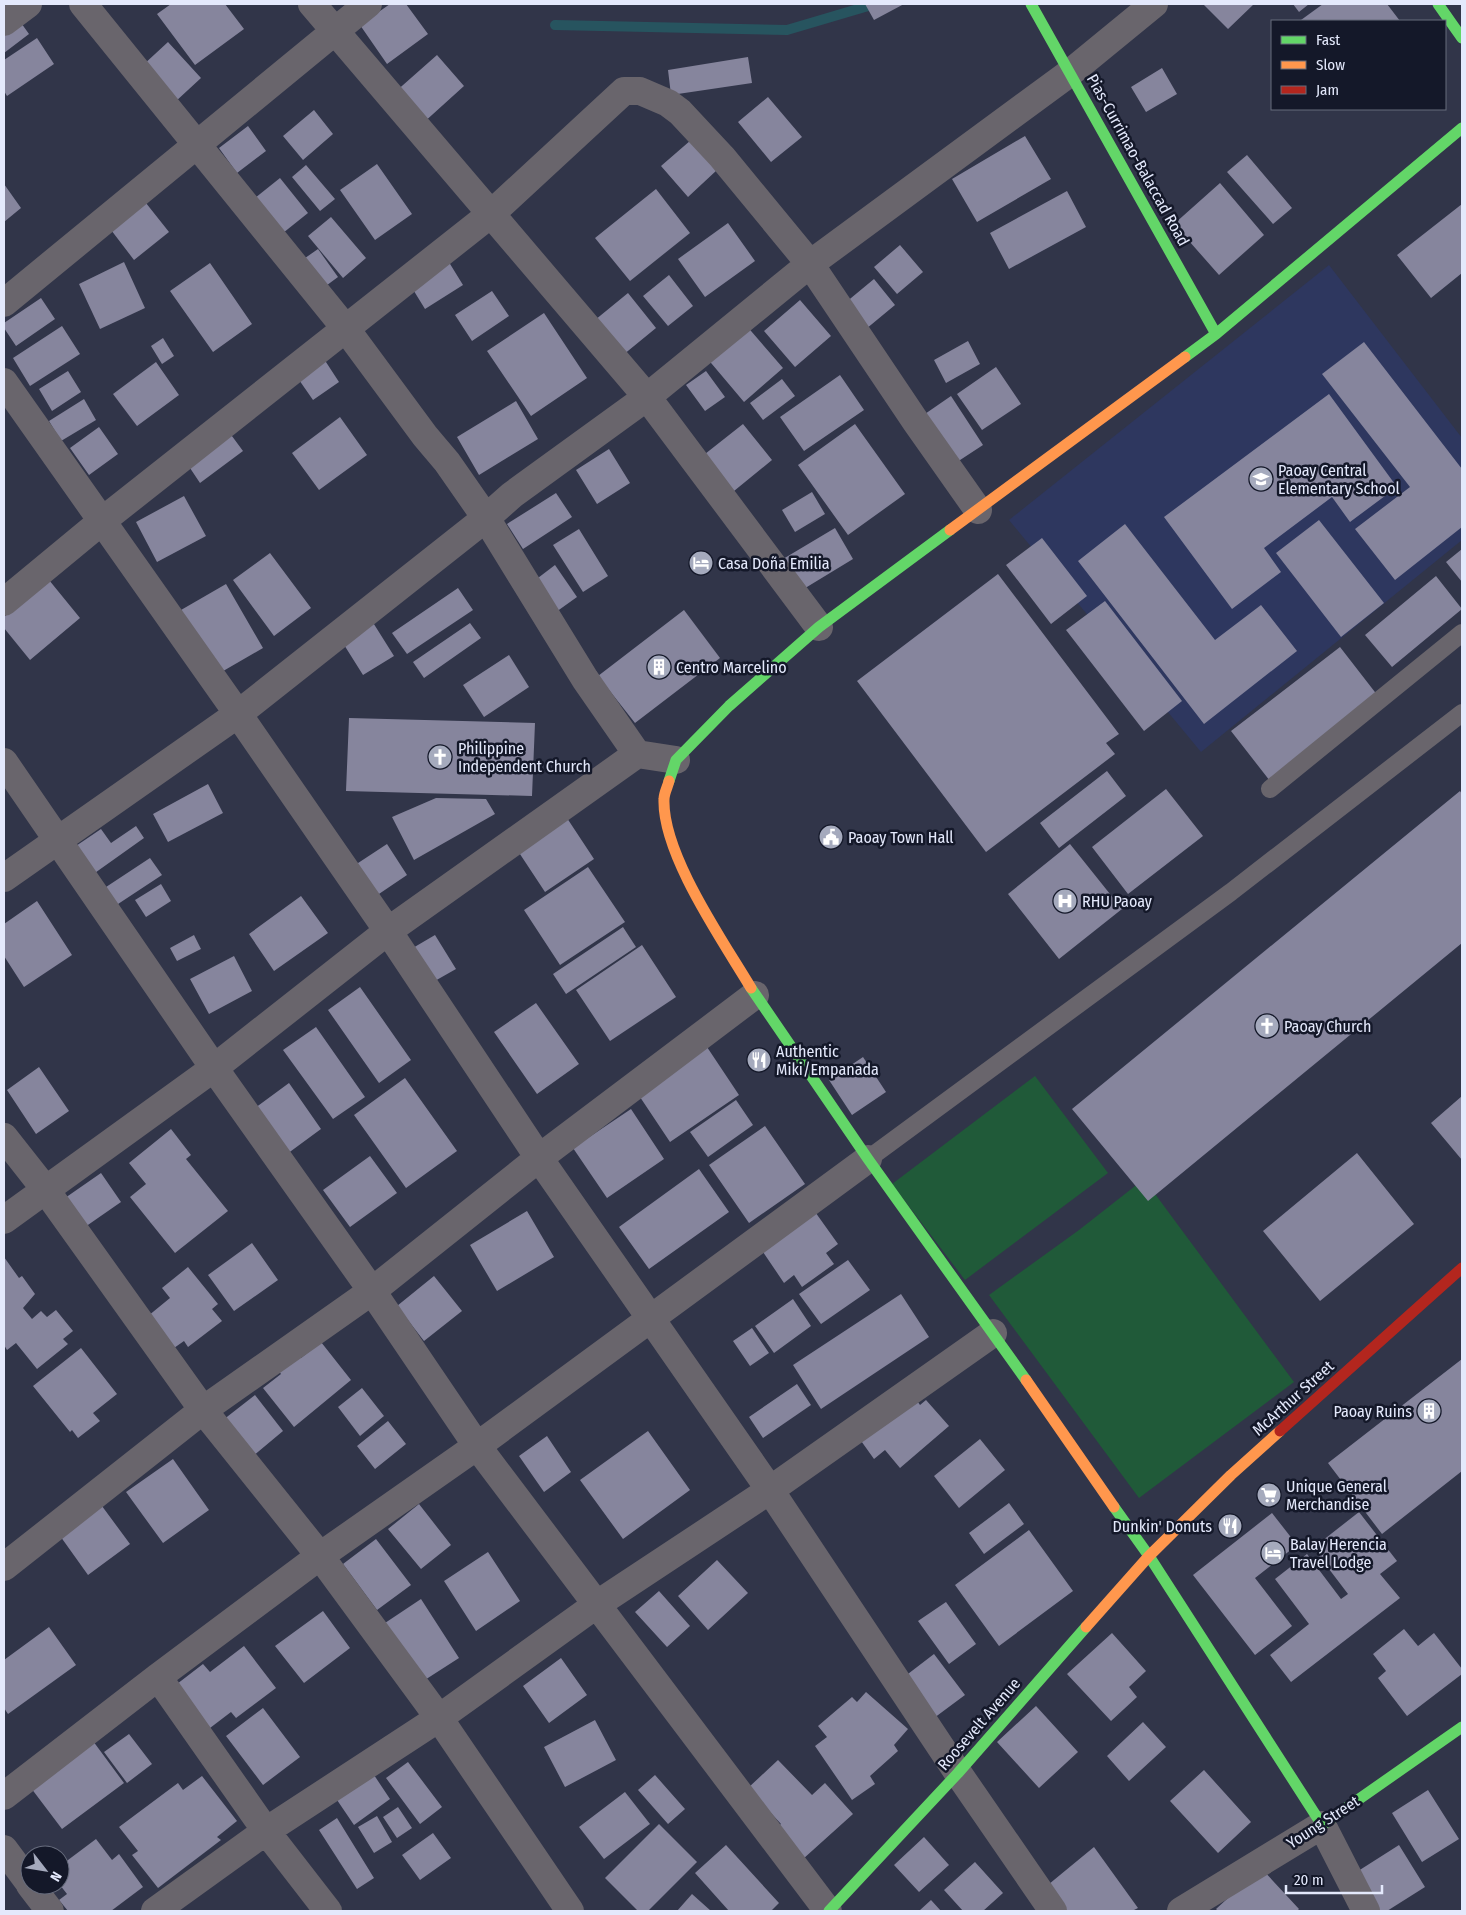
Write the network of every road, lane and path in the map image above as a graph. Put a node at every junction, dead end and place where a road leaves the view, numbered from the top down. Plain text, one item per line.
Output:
1 (28, 4) edge
2 (83, 4) edge
3 (312, 4) edge
4 (368, 4) edge
5 (1031, 4) edge
6 (1154, 4) edge
7 (1438, 4) edge
8 (4, 22) edge
9 (335, 32) junction
10 (1462, 38) edge
11 (1071, 72) junction
12 (1462, 128) edge
13 (197, 144) junction
14 (492, 213) junction
15 (810, 264) junction
16 (4, 303) edge
17 (346, 329) junction
18 (1216, 334) junction
19 (4, 382) edge
20 (647, 397) junction
21 (978, 510) junction
22 (486, 518) junction
23 (102, 521) junction
24 (4, 602) edge
25 (819, 627) junction
26 (1462, 633) edge
27 (1462, 713) edge
28 (238, 714) junction
29 (637, 754) junction
30 (676, 760) junction
31 (4, 762) edge
32 (1270, 789) dead end
33 (58, 839) junction
34 (4, 878) edge
35 (388, 931) junction
36 (755, 995) junction
37 (214, 1068) junction
38 (4, 1138) edge
39 (539, 1158) junction
40 (868, 1159) junction
41 (45, 1189) junction
42 (4, 1220) edge
43 (1462, 1268) edge
44 (372, 1291) junction
45 (652, 1319) junction
46 (993, 1333) junction
47 (203, 1410) junction
48 (477, 1446) junction
49 (770, 1490) junction
50 (320, 1556) junction
51 (1149, 1556) junction
52 (4, 1567) edge
53 (596, 1604) junction
54 (158, 1677) junction
55 (439, 1718) junction
56 (1462, 1727) edge
57 (958, 1773) junction
58 (4, 1796) edge
59 (1322, 1825) junction
60 (266, 1831) junction
61 (4, 1849) edge
62 (20, 1871) edge
63 (38, 1895) edge
64 (50, 1911) edge
65 (155, 1911) edge
66 (328, 1911) edge
67 (570, 1911) edge
68 (829, 1911) edge
69 (1053, 1911) edge
70 (1181, 1911) edge
71 (1366, 1911) edge

1 - 8 street
2 - 13 street
3 - 9 street
4 - 9 street
5 - 11 main road, Pias-Currimao-Balaccad Road
6 - 11 street
7 - 10 main road
9 - 13 street
9 - 14 street
11 - 15 street
11 - 18 main road, Pias-Currimao-Balaccad Road
12 - 18 main road
13 - 16 street
13 - 17 street
14 - 15 street
14 - 17 street
14 - 20 street
15 - 20 street
15 - 21 street
17 - 22 street
17 - 23 street
18 - 21 main road
19 - 23 street
20 - 22 street
20 - 25 street
21 - 25 main road
22 - 28 street
22 - 29 street
23 - 24 street
23 - 28 street
25 - 30 main road
26 - 32 lane
27 - 40 lane
28 - 33 street
28 - 35 street
29 - 30 street
29 - 35 street
30 - 36 main road
31 - 33 street
33 - 34 street
33 - 37 street
35 - 37 street
35 - 39 street
36 - 39 street
36 - 40 main road
37 - 41 street
37 - 44 street
38 - 41 street
39 - 44 street
39 - 45 street
40 - 45 street
40 - 46 main road
41 - 42 street
41 - 47 street
43 - 51 main road, McArthur Street
44 - 47 street
44 - 48 street
45 - 48 street
45 - 49 street
46 - 49 street
46 - 51 main road
47 - 50 street
47 - 52 street
48 - 50 street
48 - 53 street
49 - 53 street
49 - 57 street
50 - 54 street
50 - 55 street
51 - 57 main road, Roosevelt Avenue
51 - 59 main road
53 - 55 street
53 - 68 street
54 - 58 street
54 - 60 street
55 - 60 street
55 - 67 street
56 - 59 main road, Young Street
57 - 68 main road, Roosevelt Avenue
57 - 69 street
59 - 70 street, Young Street
59 - 71 street
60 - 65 street
60 - 66 street
61 - 62 street
63 - 64 street

